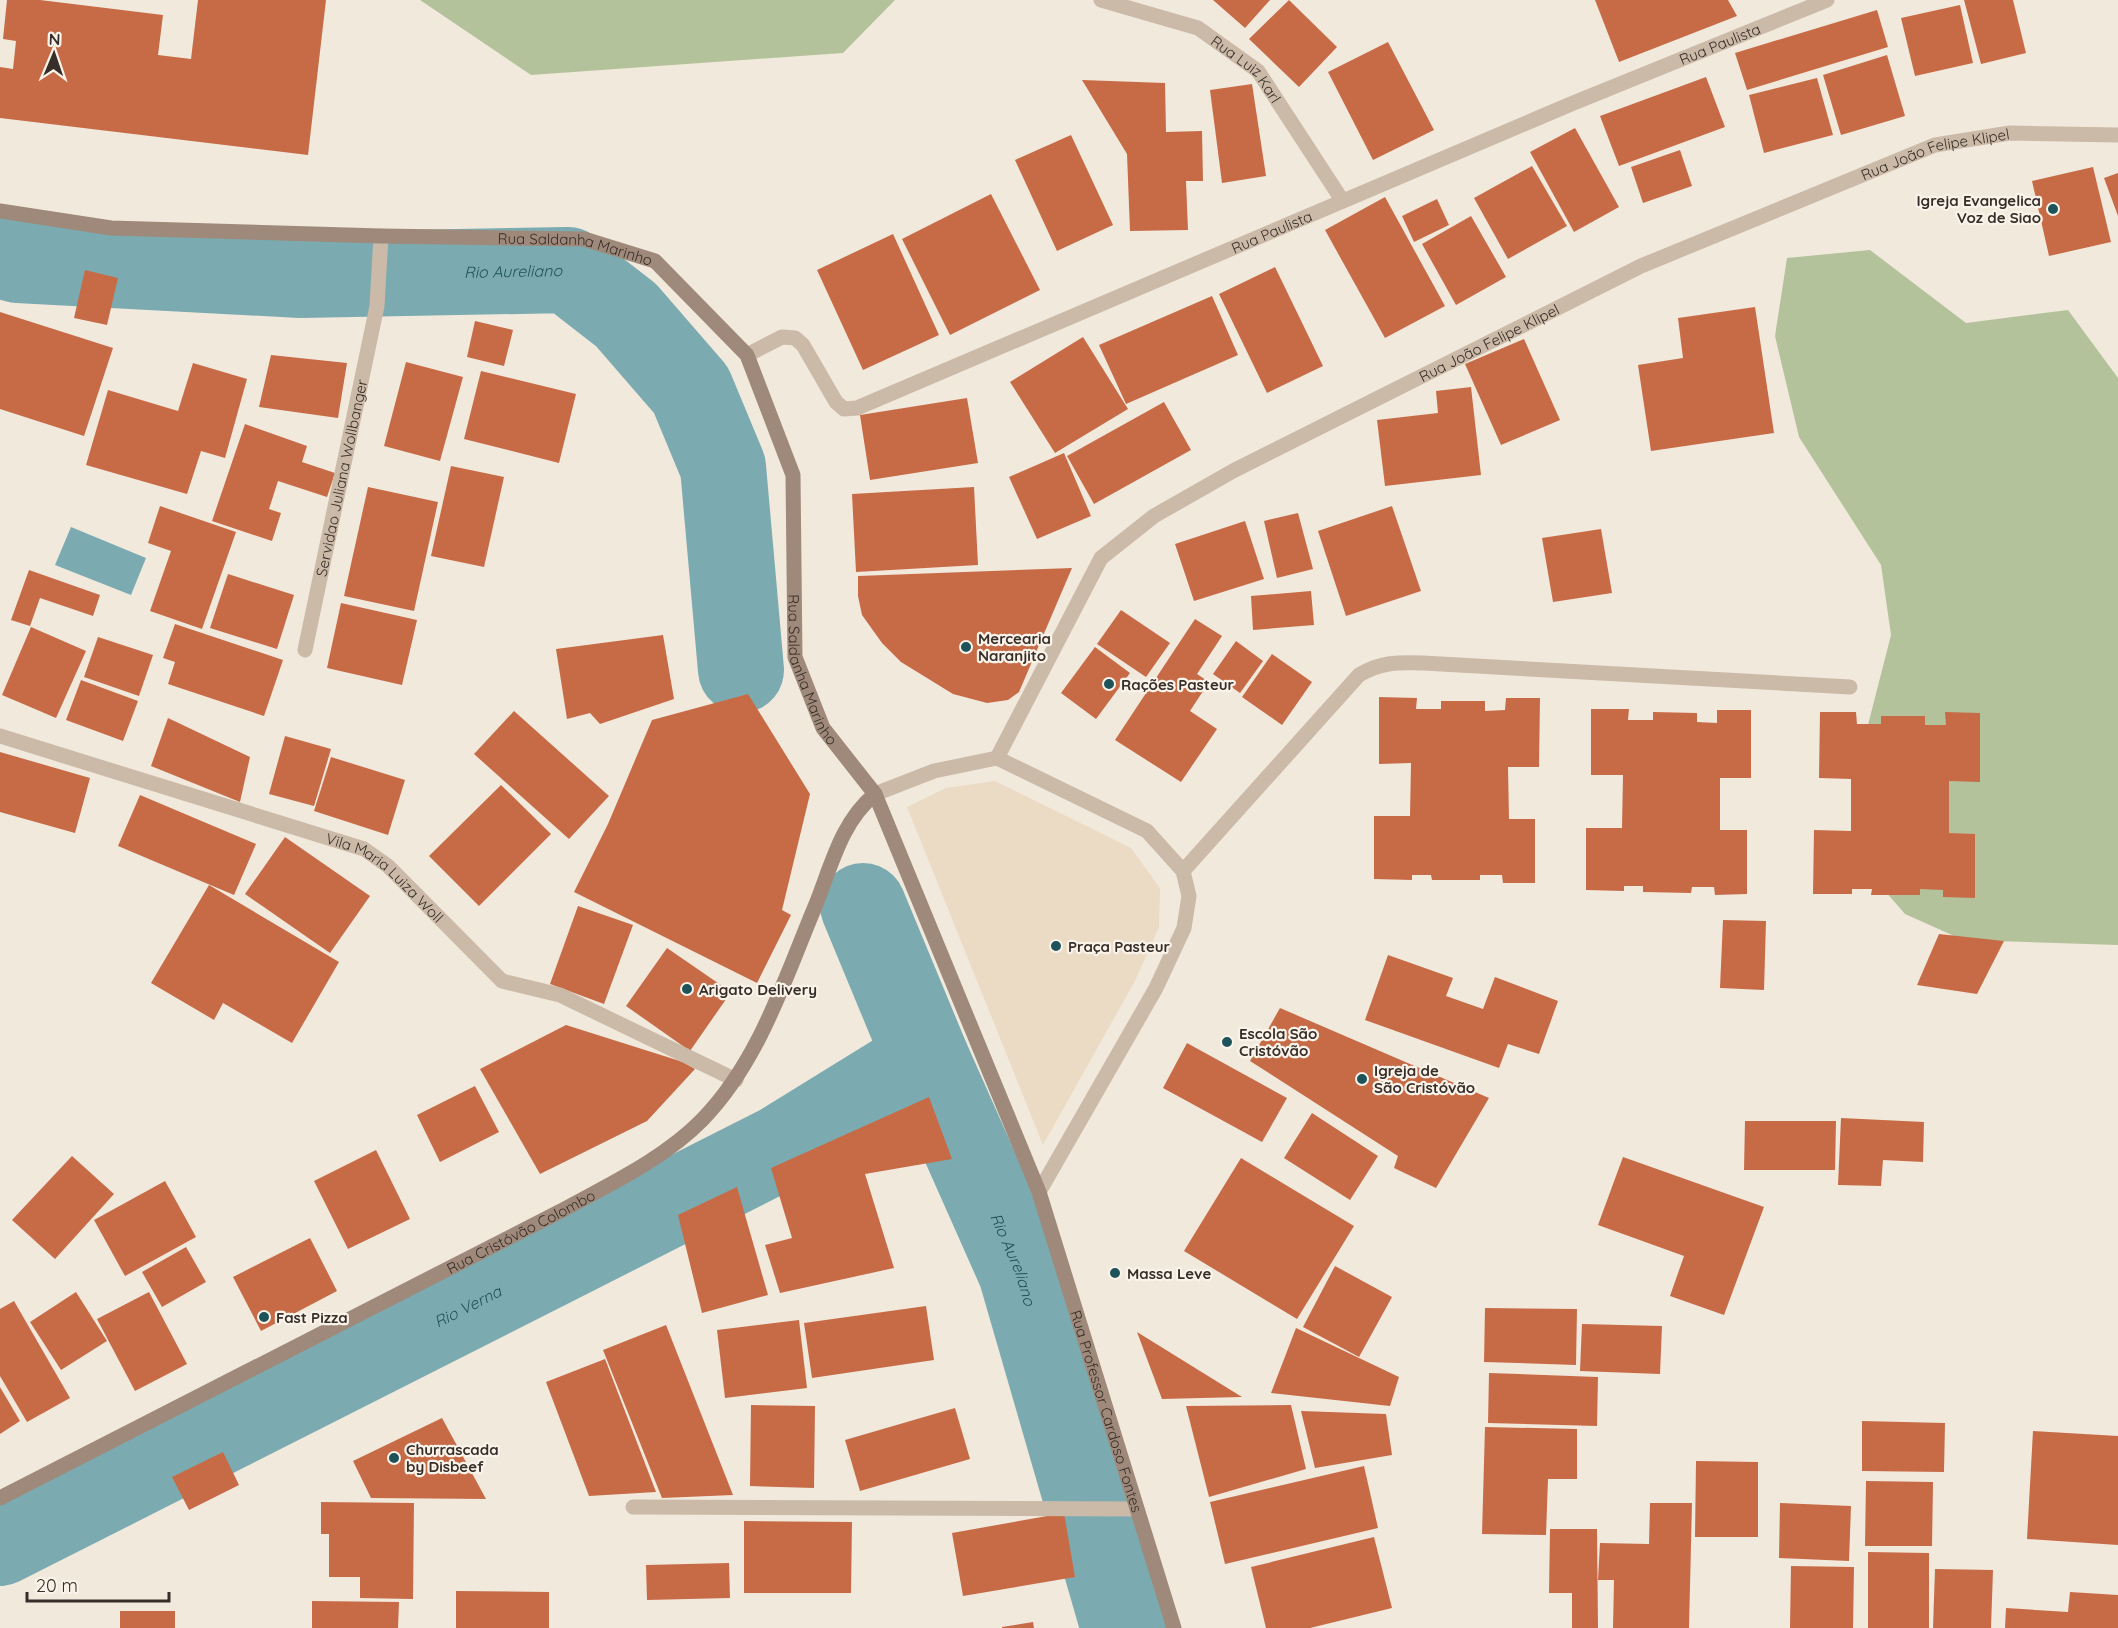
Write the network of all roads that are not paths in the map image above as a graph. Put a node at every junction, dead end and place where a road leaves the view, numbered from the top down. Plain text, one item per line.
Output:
1 (1101, 0) edge
2 (1827, 0) edge
3 (2118, 135) edge
4 (1342, 200) junction
5 (0, 211) edge
6 (381, 236) junction
7 (747, 355) junction
8 (305, 650) dead end
9 (1850, 687) dead end
10 (0, 736) edge
11 (997, 758) junction
12 (875, 794) junction
13 (1183, 871) junction
14 (736, 1080) junction
15 (1039, 1192) junction
16 (0, 1498) edge
17 (633, 1507) dead end
18 (1137, 1509) junction
19 (1173, 1628) edge

1 - 4 street, Rua Luiz Karl
2 - 4 street, Rua Paulista
3 - 11 street, Rua João Felipe Klipel
4 - 7 street, Rua Paulista
5 - 6 main road, Rua Saldanha Marinho
6 - 7 main road, Rua Saldanha Marinho
6 - 8 street, Servidao Juliana Wollbanger
7 - 12 main road, Rua Saldanha Marinho
9 - 13 street
10 - 14 street, Vila Maria Luiza Woll
11 - 12 street
11 - 13 street
12 - 14 main road, Rua Cristóvão Colombo
12 - 15 main road
13 - 15 street
14 - 16 main road, Rua Cristóvão Colombo
15 - 18 main road, Rua Professor Cardoso Fontes
17 - 18 street
18 - 19 main road, Rua Professor Cardoso Fontes

